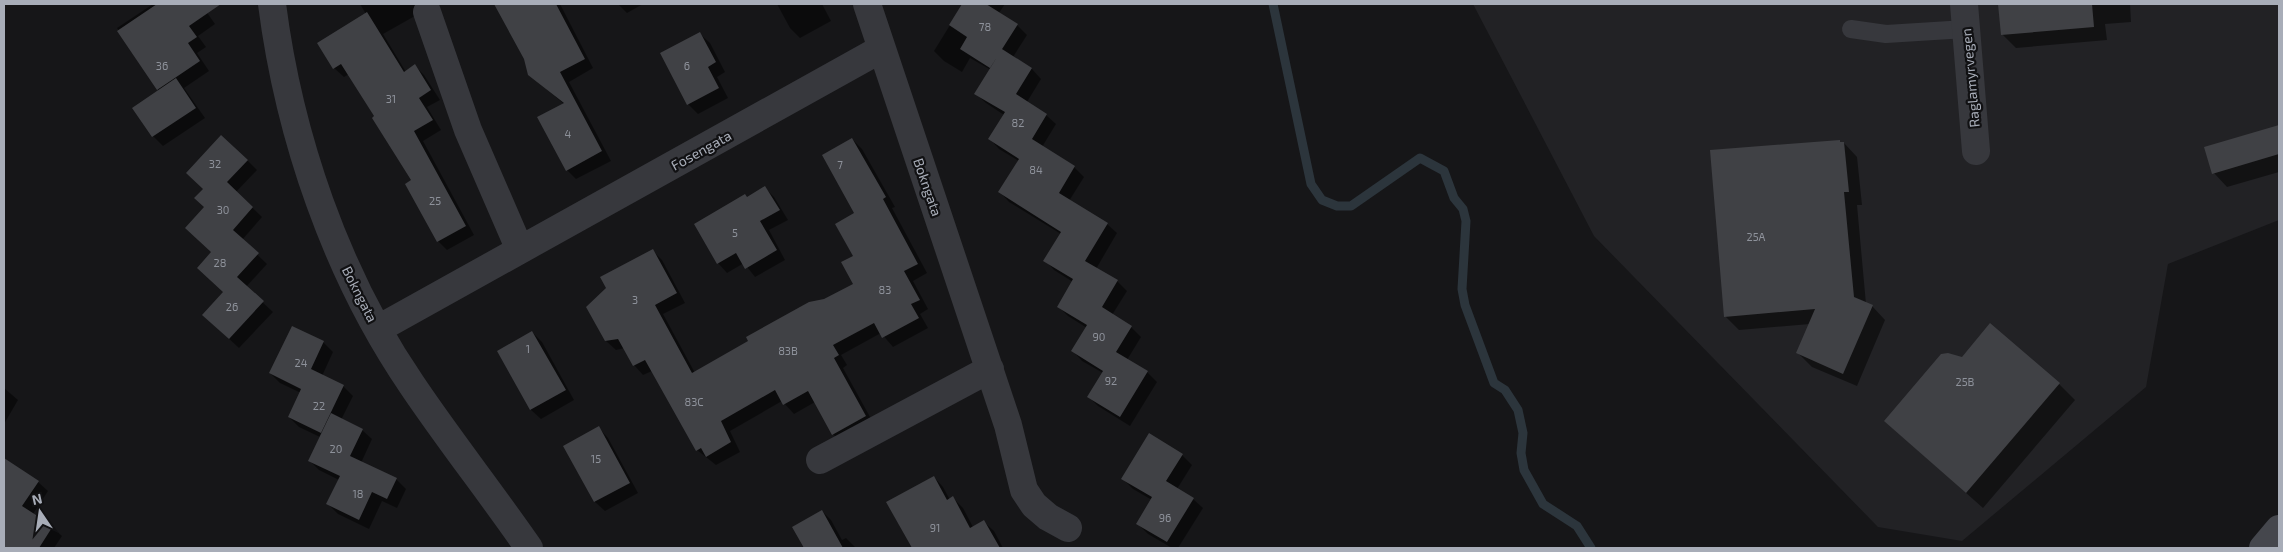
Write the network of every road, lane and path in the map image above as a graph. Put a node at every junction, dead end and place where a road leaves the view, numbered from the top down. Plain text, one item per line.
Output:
1 (272, 4) edge
2 (867, 4) edge
3 (427, 12) dead end
4 (1965, 16) edge
5 (1851, 29) dead end
6 (881, 49) junction
7 (1976, 151) dead end
8 (520, 250) junction
9 (378, 329) junction
10 (990, 369) junction
11 (820, 460) dead end
12 (1068, 528) dead end
13 (2279, 529) edge
14 (529, 548) edge
15 (2262, 548) edge

1 - 9 street, Bokngata
2 - 6 street, Bokngata
3 - 8 street
4 - 5 lane
4 - 7 street, Raglamyrvegen
6 - 8 street, Fosengata
6 - 10 street, Bokngata
8 - 9 street, Fosengata
9 - 14 street, Bokngata
10 - 11 street
10 - 12 street, Bokngata
13 - 15 main road

